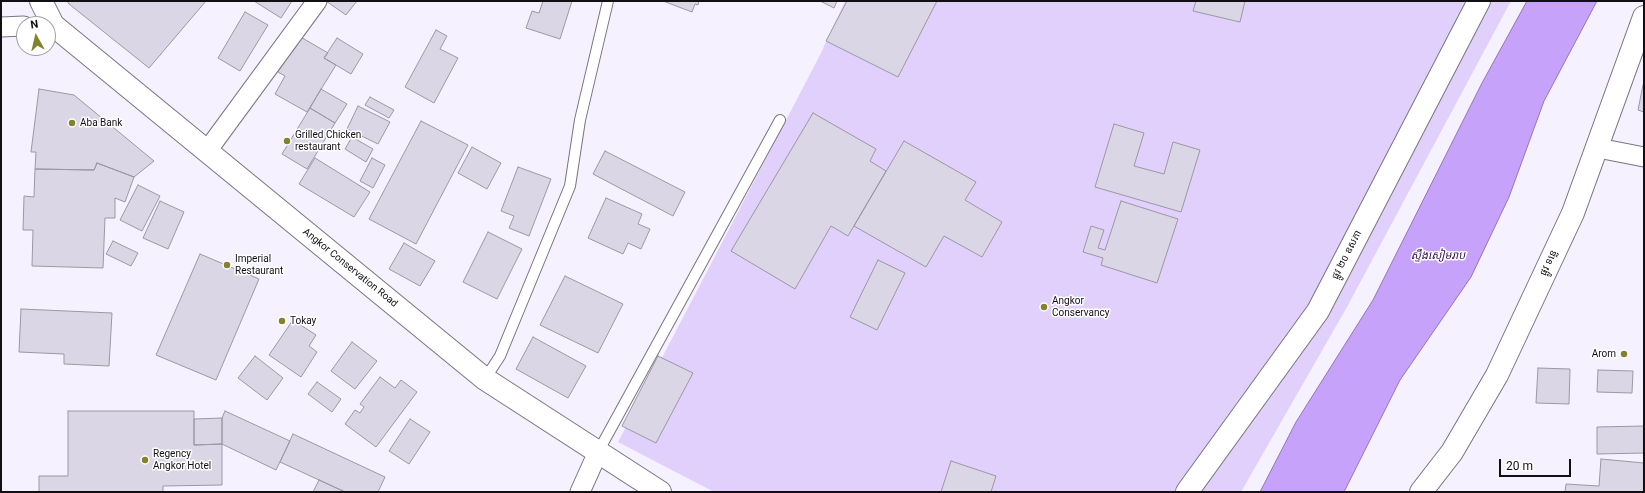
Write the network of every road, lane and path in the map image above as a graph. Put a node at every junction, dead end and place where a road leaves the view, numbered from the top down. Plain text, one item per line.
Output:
1 (41, 1) edge
2 (317, 1) edge
3 (608, 1) edge
4 (1479, 1) edge
5 (47, 16) edge
6 (1644, 17) edge
7 (16, 26) edge
8 (1, 27) edge
9 (56, 29) edge
10 (780, 120) dead end
11 (1598, 148) junction
12 (207, 151) junction
13 (1644, 157) edge
14 (485, 379) junction
15 (598, 452) junction
16 (580, 492) edge
17 (660, 492) edge
18 (1188, 492) edge
19 (1421, 492) edge

1 - 5 street
2 - 12 street
3 - 14 lane
4 - 18 street, ផ្លូវ ២០ ឧសភា
6 - 11 street, ផ្លូវ ទន្លេ
7 - 8 street
9 - 12 street, Angkor Conservation Road
10 - 15 lane
11 - 13 street
11 - 19 street, ផ្លូវ ទន្លេ
12 - 14 street, Angkor Conservation Road
14 - 15 street, Angkor Conservation Road
15 - 16 street
15 - 17 street, Angkor Conservation Road

